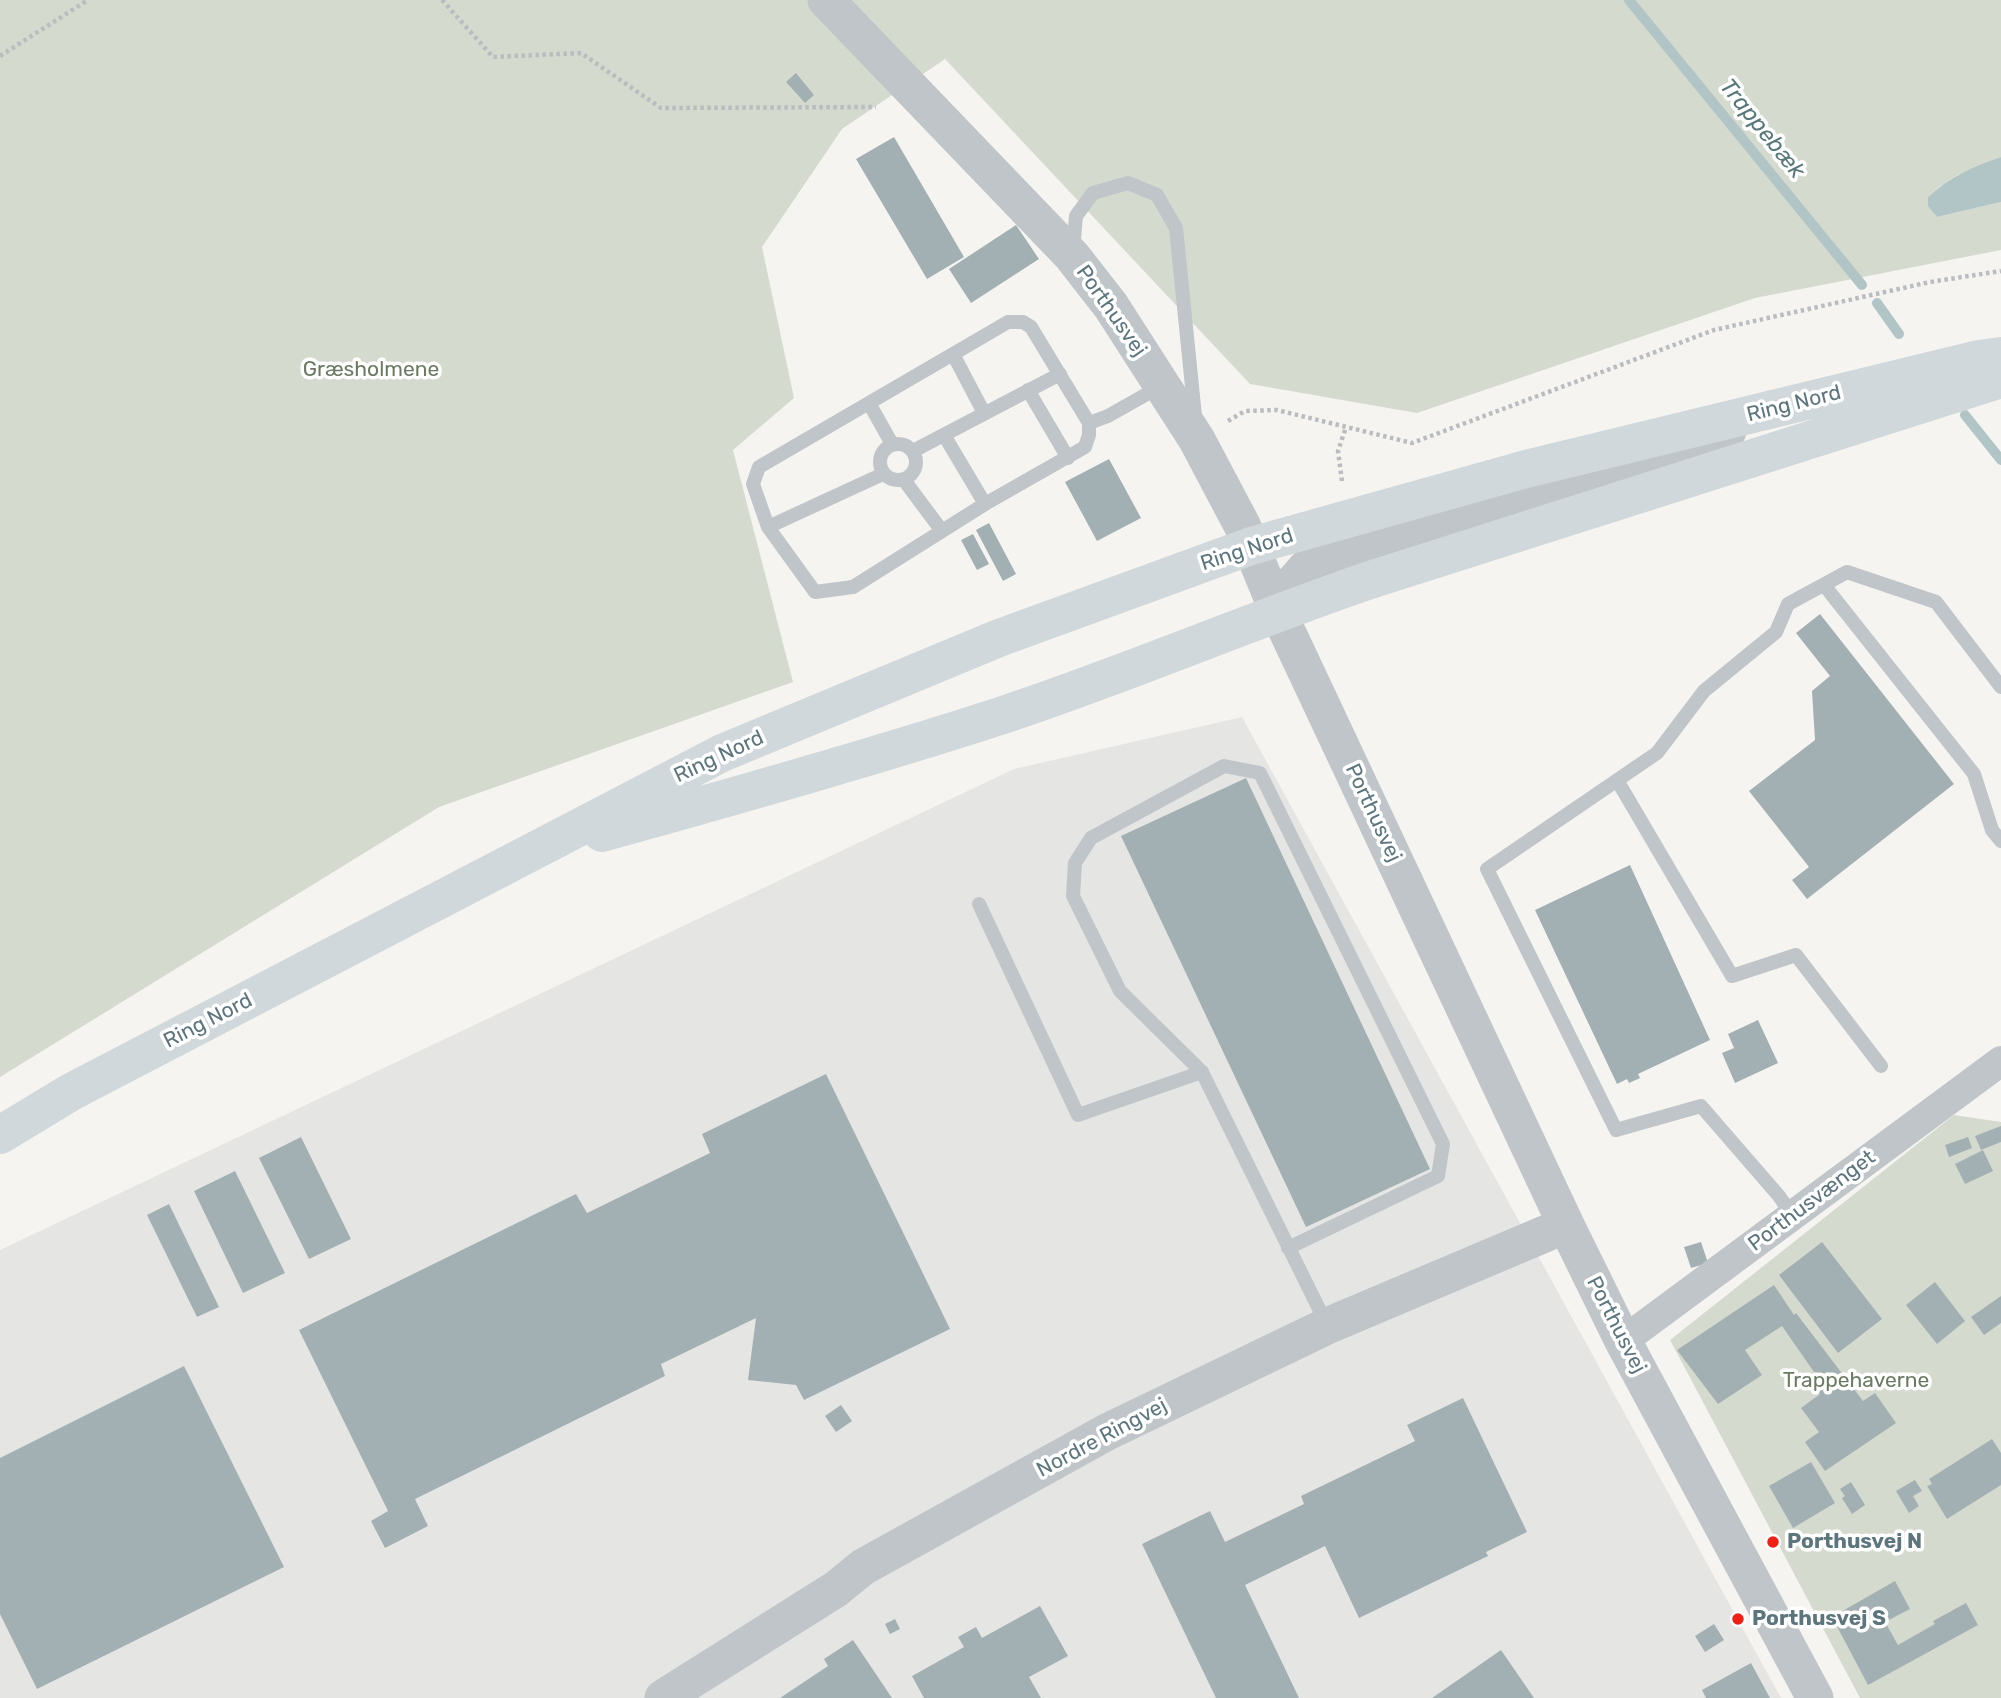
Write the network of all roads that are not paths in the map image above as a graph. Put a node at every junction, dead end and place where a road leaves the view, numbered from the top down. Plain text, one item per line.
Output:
1 (826, 0) edge
2 (1072, 256) junction
3 (953, 354) junction
4 (2001, 356) edge
5 (1060, 374) junction
6 (2001, 379) edge
7 (1162, 385) junction
8 (1028, 390) junction
9 (869, 403) junction
10 (1785, 406) junction
11 (984, 413) junction
12 (1089, 423) junction
13 (944, 435) junction
14 (1197, 440) junction
15 (892, 444) junction
16 (914, 451) junction
17 (1068, 458) junction
18 (884, 474) junction
19 (904, 480) junction
20 (985, 504) junction
21 (768, 527) junction
22 (942, 531) junction
23 (1251, 546) junction
24 (1824, 585) junction
25 (1278, 612) junction
26 (2001, 687) edge
27 (1617, 780) junction
28 (2001, 841) edge
29 (530, 853) junction
30 (979, 904) dead end
31 (2001, 1061) edge
32 (1881, 1066) dead end
33 (1202, 1072) junction
34 (0, 1135) edge
35 (1793, 1216) junction
36 (1566, 1225) junction
37 (1289, 1248) junction
38 (1327, 1326) junction
39 (1623, 1341) junction
40 (663, 1698) edge
41 (1815, 1698) edge

1 - 2 street, Porthusvej
2 - 7 street, Porthusvej
2 - 14 lane
3 - 5 lane
3 - 9 lane
3 - 11 lane
4 - 10 main road, Ring Nord
5 - 8 lane
5 - 12 lane
6 - 25 main road, Ring Nord
7 - 12 lane
7 - 14 street, Porthusvej
8 - 11 lane
8 - 17 lane
9 - 15 lane
9 - 21 lane
10 - 23 main road, Ring Nord
10 - 25 street
11 - 13 lane
12 - 17 lane
13 - 16 lane
13 - 20 lane
14 - 23 street, Porthusvej
15 - 16 lane
15 - 18 lane
16 - 19 lane
17 - 20 lane
18 - 19 lane
18 - 21 lane
19 - 22 lane
20 - 22 lane
21 - 22 lane
23 - 25 street, Porthusvej
23 - 29 main road, Ring Nord
24 - 26 lane
24 - 27 lane
24 - 28 lane
25 - 29 main road, Ring Nord
25 - 36 street, Porthusvej
27 - 32 lane
27 - 35 lane
29 - 34 main road, Ring Nord
30 - 33 lane
31 - 35 street, Porthusvænget
33 - 37 lane
33 - 37 lane
35 - 39 street, Porthusvænget
36 - 38 street, Nordre Ringvej
36 - 39 street, Porthusvej
37 - 38 lane
38 - 40 street, Nordre Ringvej
39 - 41 street, Porthusvej

